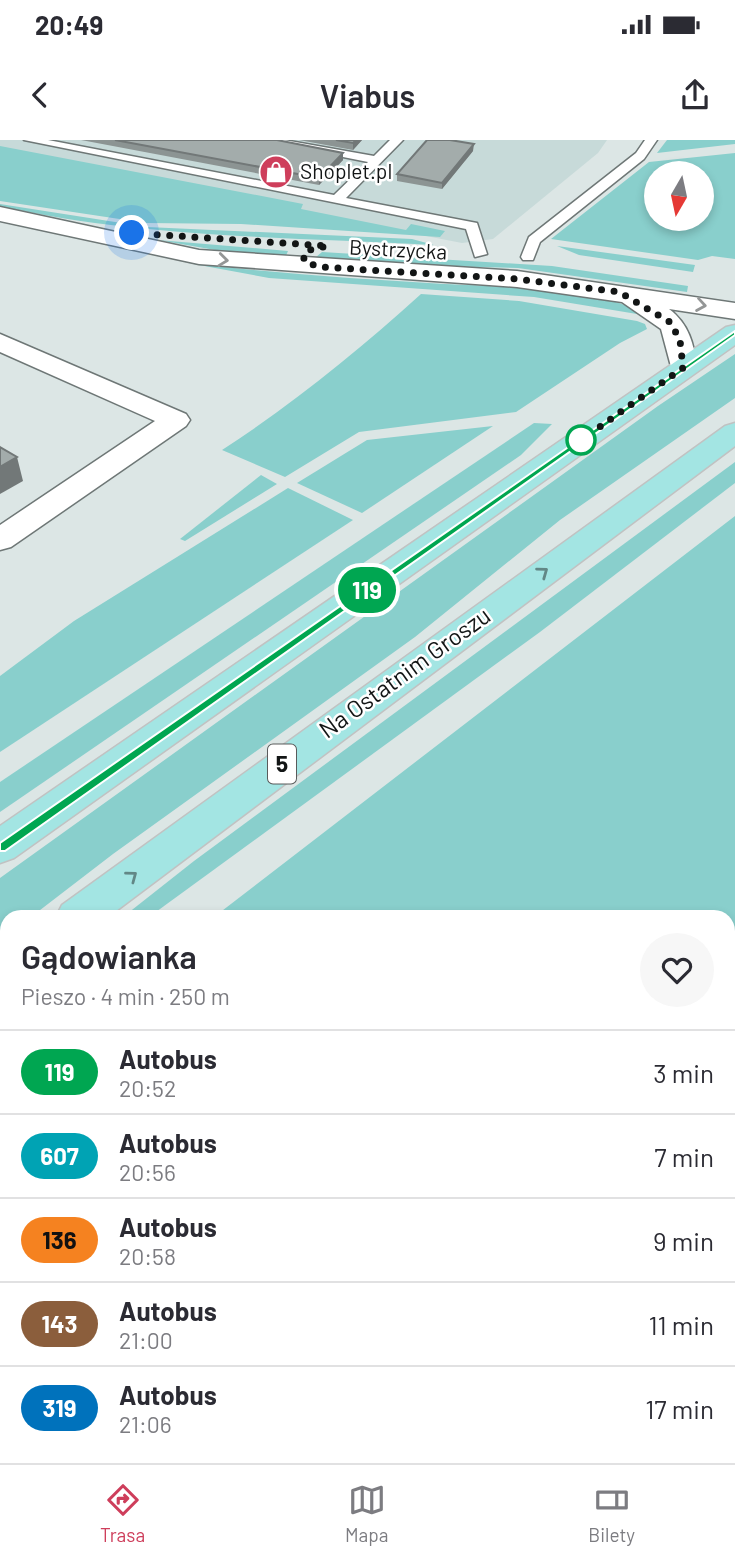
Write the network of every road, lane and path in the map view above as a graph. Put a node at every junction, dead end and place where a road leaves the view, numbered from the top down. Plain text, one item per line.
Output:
1 (30, 140) edge
2 (264, 140) edge
3 (397, 140) edge
4 (643, 143) edge
5 (376, 160) junction
6 (335, 201) junction
7 (0, 214) edge
8 (480, 254) junction
9 (324, 257) junction
10 (539, 258) joint
11 (619, 292) junction
12 (735, 311) edge
13 (735, 333) edge
14 (0, 342) edge
15 (683, 368) junction
16 (735, 432) edge
17 (0, 540) edge
18 (0, 847) edge
19 (86, 910) edge

1 - 6 lane
2 - 5 lane
3 - 5 lane
4 - 10 lane
5 - 6 lane
6 - 8 lane
7 - 9 street, Bystrzycka
8 - 9 street, Bystrzycka
8 - 10 street, Bystrzycka
9 - 11 street, Bystrzycka
11 -> 12 street, Bystrzycka
11 - 15 street
13 - 15 main road
14 - 17 street
15 - 18 main road
19 -> 16 main road, Na Ostatnim Groszu / 5

